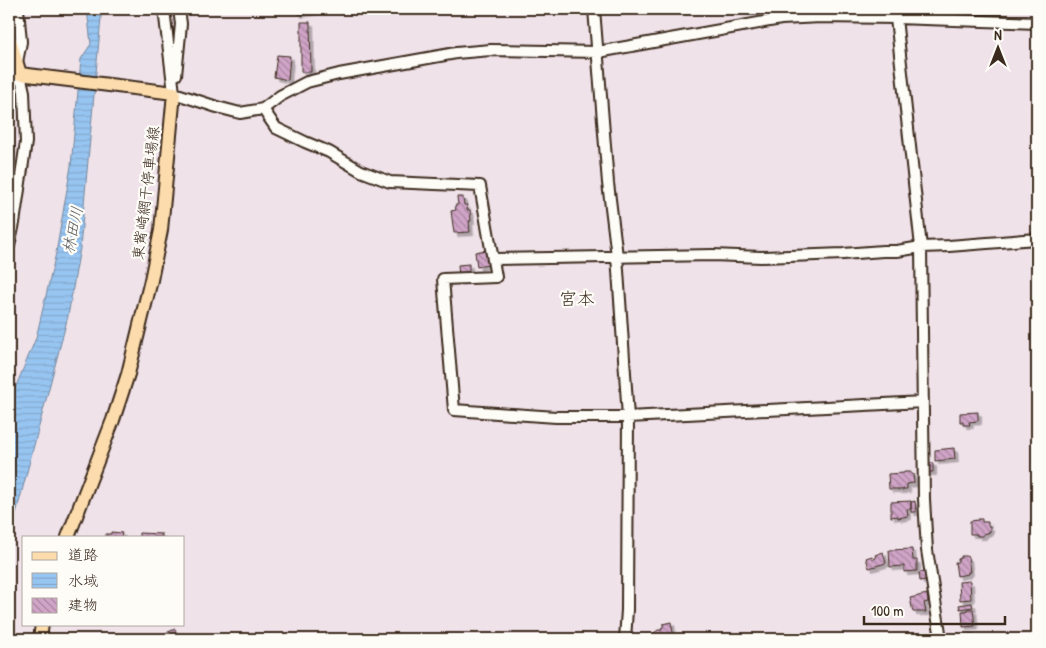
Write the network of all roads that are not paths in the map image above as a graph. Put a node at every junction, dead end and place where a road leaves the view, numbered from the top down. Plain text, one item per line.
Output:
1 (18, 9) edge
2 (164, 9) edge
3 (179, 9) edge
4 (594, 9) edge
5 (896, 13) edge
6 (1037, 23) edge
7 (9, 37) edge
8 (598, 52) junction
9 (18, 69) junction
10 (9, 83) edge
11 (174, 93) junction
12 (263, 109) junction
13 (1037, 238) edge
14 (9, 246) edge
15 (921, 247) junction
16 (617, 256) junction
17 (493, 259) junction
18 (923, 402) junction
19 (628, 417) junction
20 (68, 536) edge
21 (42, 626) edge
22 (40, 639) edge
23 (625, 639) edge
24 (941, 639) edge

1 - 9 street
2 - 11 street
3 - 11 street
4 - 8 street
5 - 6 street
5 - 8 street
5 - 15 street
7 - 9 main road
8 - 12 street
8 - 16 street
9 - 10 street
9 - 11 main road
9 - 14 street
11 - 12 street
11 - 20 main road, 東觜崎網干停車場線
12 - 17 street
13 - 15 street
15 - 16 street
15 - 18 street
16 - 17 street
16 - 19 street
17 - 19 street
18 - 19 street
18 - 24 street
19 - 23 street
21 - 22 main road

